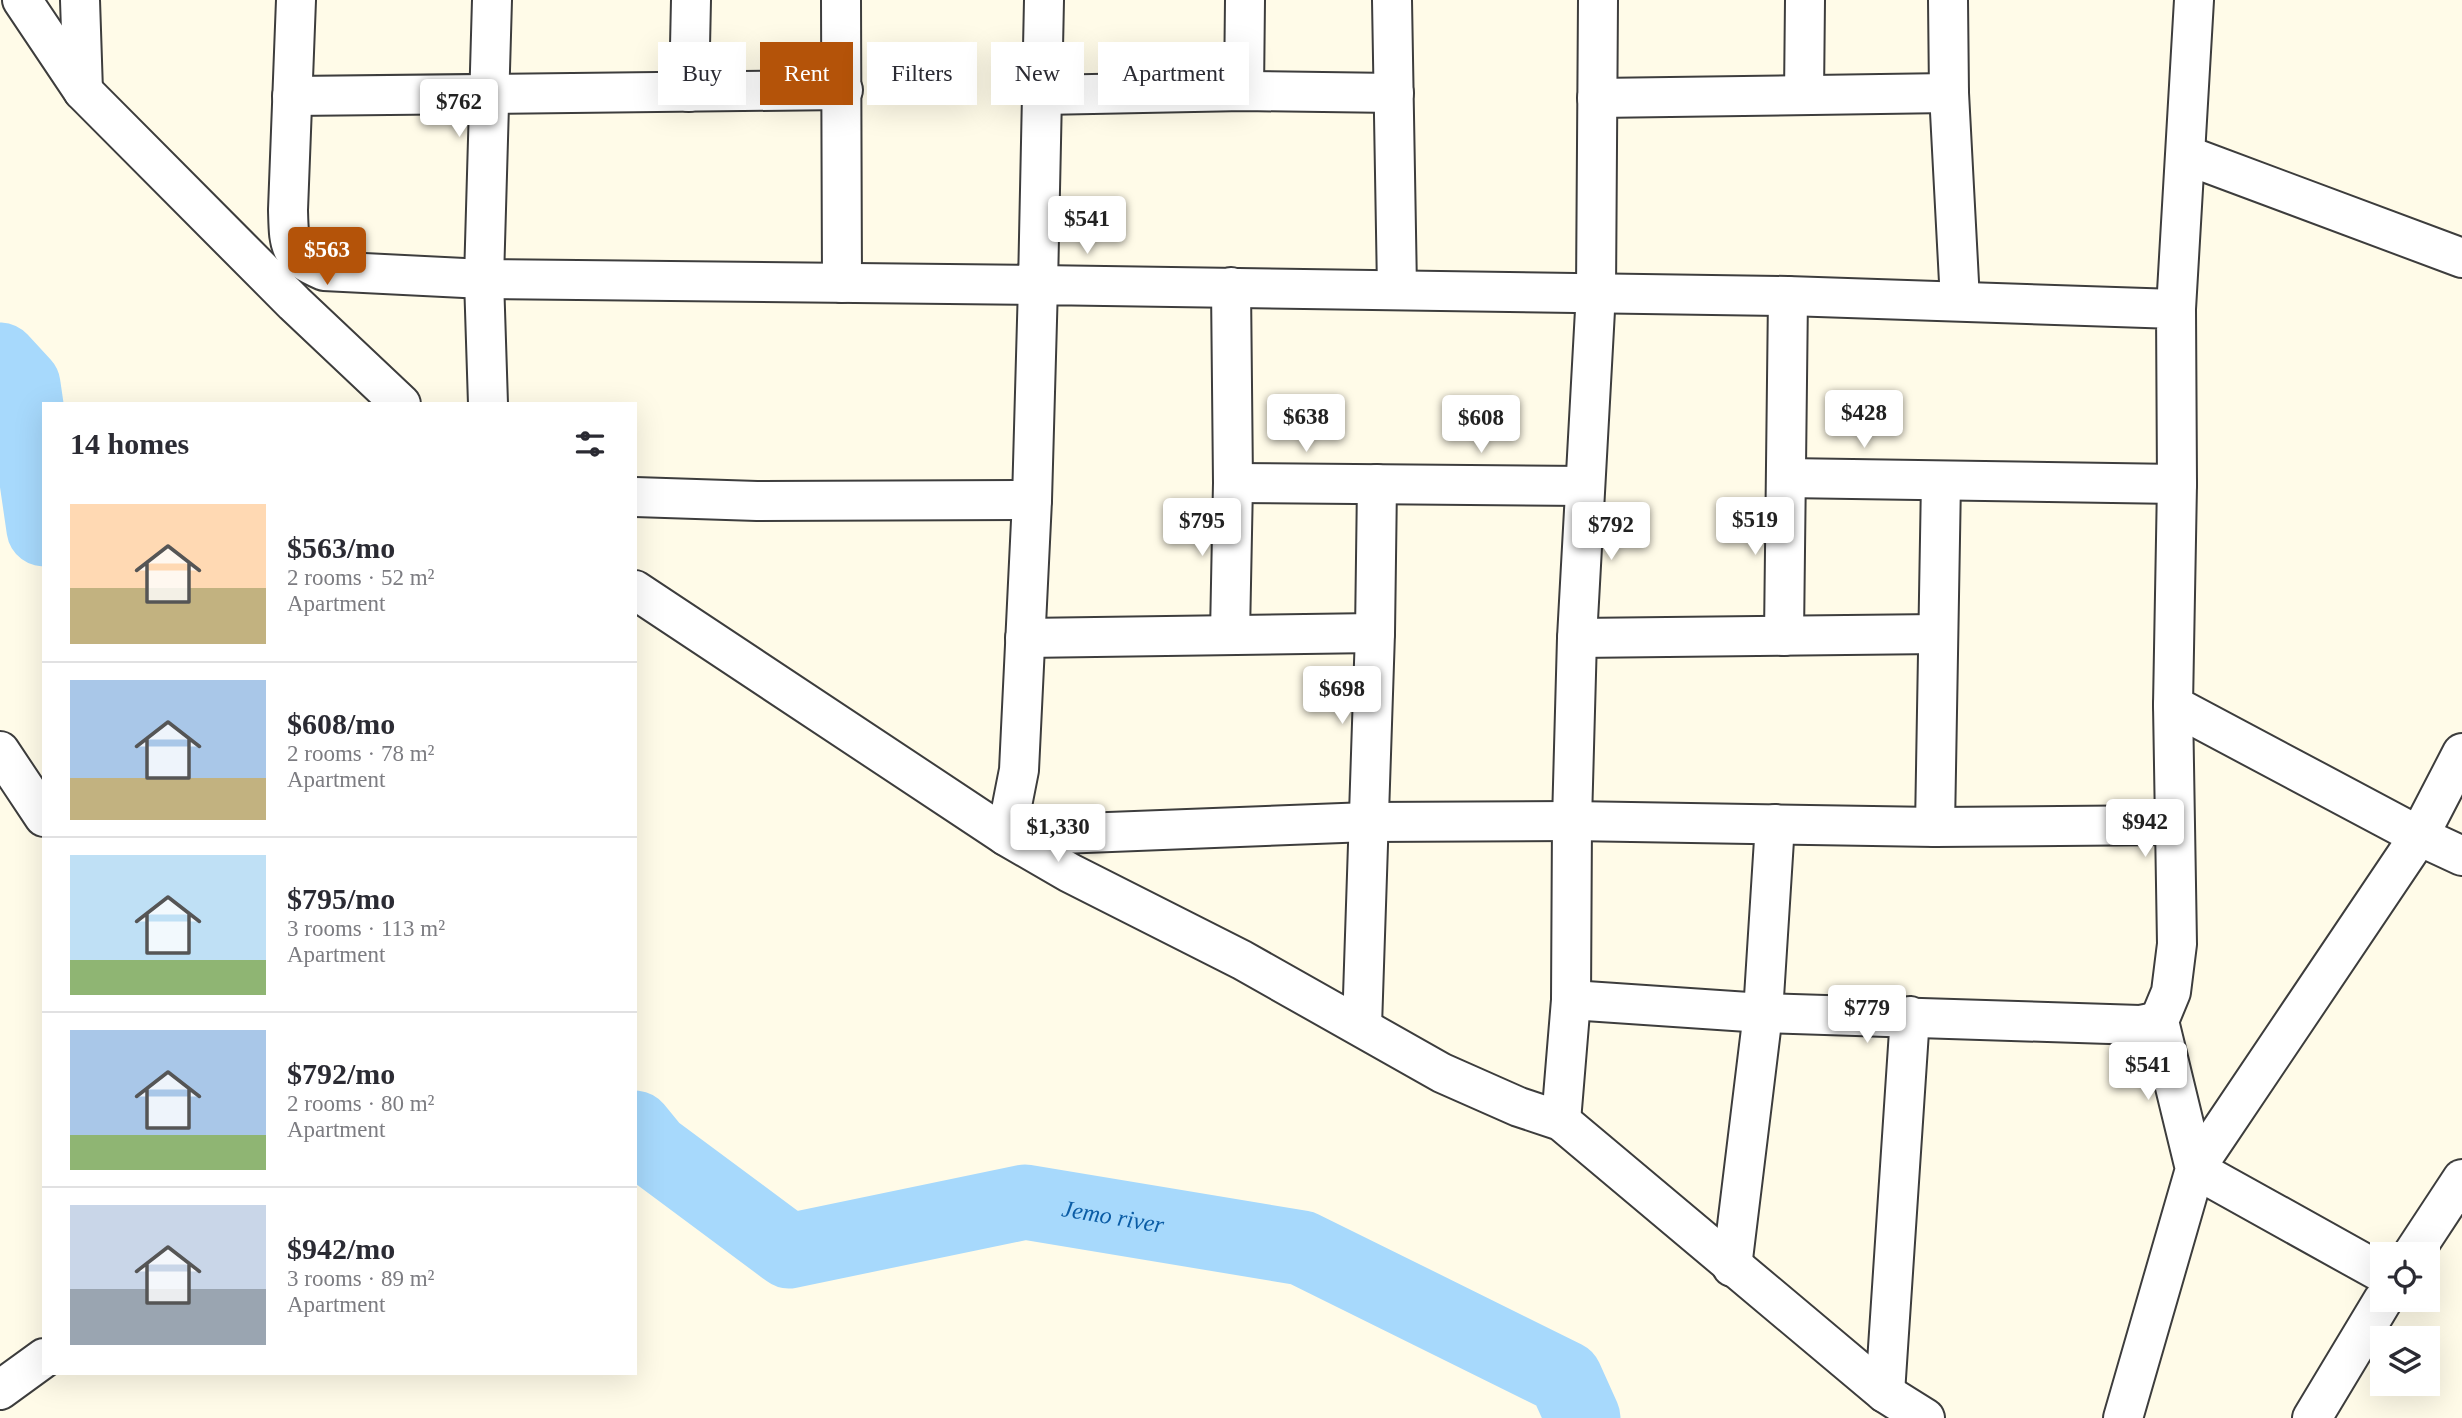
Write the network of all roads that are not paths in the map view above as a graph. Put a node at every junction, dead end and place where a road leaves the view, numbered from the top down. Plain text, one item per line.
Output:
1 (22, 0) edge
2 (80, 0) edge
3 (296, 0) edge
4 (492, 0) edge
5 (691, 0) edge
6 (841, 0) edge
7 (1044, 0) edge
8 (1245, 0) edge
9 (1391, 0) edge
10 (1598, 0) edge
11 (1805, 0) edge
12 (1948, 0) edge
13 (2194, 0) edge
14 (690, 42) edge
15 (841, 42) edge
16 (1043, 42) edge
17 (1245, 42) edge
18 (83, 91) junction
19 (1249, 91) edge
20 (658, 92) edge
21 (1394, 93) junction
22 (1949, 93) junction
23 (491, 94) junction
24 (1804, 95) junction
25 (292, 96) junction
26 (1597, 98) junction
27 (842, 105) edge
28 (1042, 105) edge
29 (2186, 155) junction
30 (2462, 258) edge
31 (301, 261) junction
32 (484, 279) junction
33 (842, 283) junction
34 (1038, 285) junction
35 (1231, 287) junction
36 (1396, 289) junction
37 (1596, 292) junction
38 (1788, 296) junction
39 (1960, 301) junction
40 (294, 303) junction
41 (2176, 309) junction
42 (399, 402) edge
43 (488, 402) edge
44 (1786, 478) junction
45 (1941, 481) junction
46 (1233, 483) junction
47 (1377, 484) junction
48 (2177, 484) junction
49 (1585, 486) junction
50 (637, 496) edge
51 (1032, 500) junction
52 (637, 591) edge
53 (1375, 633) junction
54 (1230, 634) junction
55 (1938, 634) junction
56 (1784, 636) junction
57 (1025, 638) junction
58 (1577, 638) junction
59 (2173, 705) junction
60 (0, 751) edge
61 (2462, 753) edge
62 (42, 814) edge
63 (1572, 821) junction
64 (1368, 822) junction
65 (1775, 824) junction
66 (2174, 825) junction
67 (1935, 827) junction
68 (1006, 836) junction
69 (2419, 836) junction
70 (2462, 856) edge
71 (1571, 1000) junction
72 (1763, 1013) junction
73 (1910, 1016) junction
74 (2159, 1021) junction
75 (1362, 1026) junction
76 (1560, 1121) junction
77 (2195, 1169) junction
78 (2462, 1179) edge
79 (2421, 1242) edge
80 (2370, 1266) edge
81 (1732, 1267) junction
82 (2376, 1312) edge
83 (42, 1359) edge
84 (0, 1390) edge
85 (1885, 1393) junction
86 (1925, 1418) edge
87 (2123, 1418) edge
88 (2312, 1418) edge

1 - 18 street
2 - 18 street
3 - 25 street
4 - 23 street
5 - 14 street
6 - 15 street
7 - 16 street
8 - 17 street
9 - 21 street
10 - 26 street
11 - 24 street
12 - 22 street
13 - 29 street
18 - 40 street
19 - 21 street
20 - 23 street
21 - 36 street
22 - 24 street
22 - 39 street
23 - 25 street
23 - 32 street
24 - 26 street
25 - 31 street
26 - 37 street
27 - 33 street
28 - 34 street
29 - 30 street
29 - 41 street
31 - 32 street
31 - 40 street
32 - 33 street
32 - 43 street
33 - 34 street
34 - 35 street
34 - 51 street
35 - 36 street
35 - 46 street
36 - 37 street
37 - 38 street
37 - 49 street
38 - 39 street
38 - 44 street
39 - 41 street
40 - 42 street
41 - 48 street
44 - 45 street
44 - 56 street
45 - 48 street
45 - 55 street
46 - 47 street
46 - 54 street
47 - 49 street
47 - 53 street
48 - 59 street
49 - 58 street
50 - 51 street
51 - 57 street
52 - 68 street
53 - 54 street
53 - 64 street
54 - 57 street
55 - 56 street
55 - 67 street
56 - 58 street
57 - 68 street
58 - 63 street
59 - 66 street
59 - 69 street
60 - 62 street
61 - 69 street
63 - 64 street
63 - 65 street
63 - 71 street
64 - 68 street
64 - 75 street
65 - 67 street
65 - 72 street
66 - 67 street
66 - 74 street
68 - 75 street
69 - 70 street
69 - 77 street
71 - 72 street
71 - 76 street
72 - 73 street
72 - 81 street
73 - 74 street
73 - 85 street
74 - 77 street
75 - 76 street
76 - 81 street
77 - 80 street
77 - 87 street
78 - 79 street
81 - 85 street
82 - 88 street
83 - 84 street
85 - 86 street

